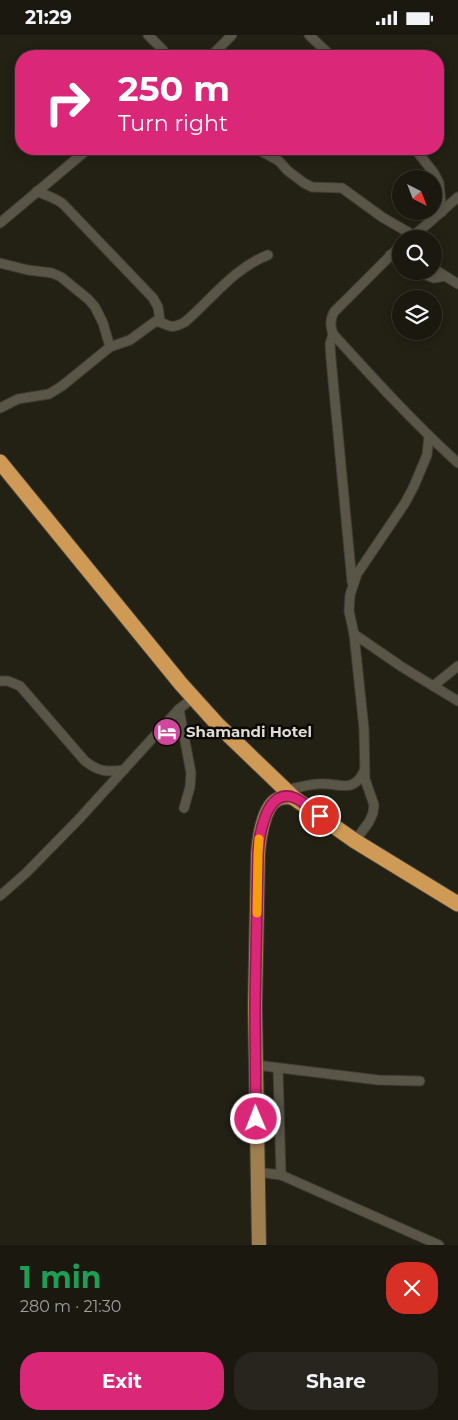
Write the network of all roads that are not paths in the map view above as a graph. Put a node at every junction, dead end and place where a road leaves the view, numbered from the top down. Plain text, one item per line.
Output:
1 (148, 35) edge
2 (232, 35) edge
3 (309, 35) edge
4 (162, 50) edge
5 (217, 50) edge
6 (325, 50) edge
7 (81, 155) edge
8 (268, 155) edge
9 (420, 155) edge
10 (432, 170) edge
11 (37, 191) junction
12 (458, 197) edge
13 (442, 212) edge
14 (432, 220) edge
15 (0, 223) edge
16 (401, 230) edge
17 (420, 230) edge
18 (268, 255) dead end
19 (390, 255) edge
20 (0, 263) edge
21 (442, 274) edge
22 (442, 276) edge
23 (445, 276) junction
24 (458, 284) edge
25 (160, 321) junction
26 (333, 334) junction
27 (110, 347) junction
28 (0, 408) edge
29 (429, 437) junction
30 (0, 462) edge
31 (458, 463) edge
32 (352, 585) junction
33 (354, 634) junction
34 (458, 666) edge
35 (0, 681) edge
36 (433, 686) junction
37 (193, 698) junction
38 (458, 701) edge
39 (179, 709) junction
40 (124, 770) junction
41 (364, 771) junction
42 (290, 794) junction
43 (184, 808) dead end
44 (355, 841) junction
45 (0, 896) edge
46 (458, 904) edge
47 (256, 1065) junction
48 (278, 1069) junction
49 (420, 1081) dead end
50 (257, 1172) junction
51 (281, 1175) junction
52 (259, 1245) edge
53 (439, 1245) edge

1 - 4 street
2 - 5 street
3 - 6 street
7 - 11 street
8 - 16 street
9 - 10 street
11 - 15 street
11 - 25 street
12 - 13 street
14 - 17 street
18 - 25 street
19 - 26 street
20 - 27 street
21 - 23 street
22 - 23 street
23 - 24 street
25 - 27 street
26 - 29 street
26 - 32 street
27 - 28 street
29 - 31 street
29 - 32 street
30 - 37 highway
32 - 33 street
33 - 36 street
33 - 41 street
34 - 36 street
35 - 40 street
36 - 38 street
37 - 39 street
37 - 42 highway
39 - 40 street
39 - 43 street
40 - 45 street
41 - 42 street
41 - 44 street
42 - 44 highway
42 - 47 main road
44 - 46 highway
47 - 48 street
47 - 50 main road
48 - 49 street
48 - 51 street
50 - 51 street
50 - 52 main road
51 - 53 street

